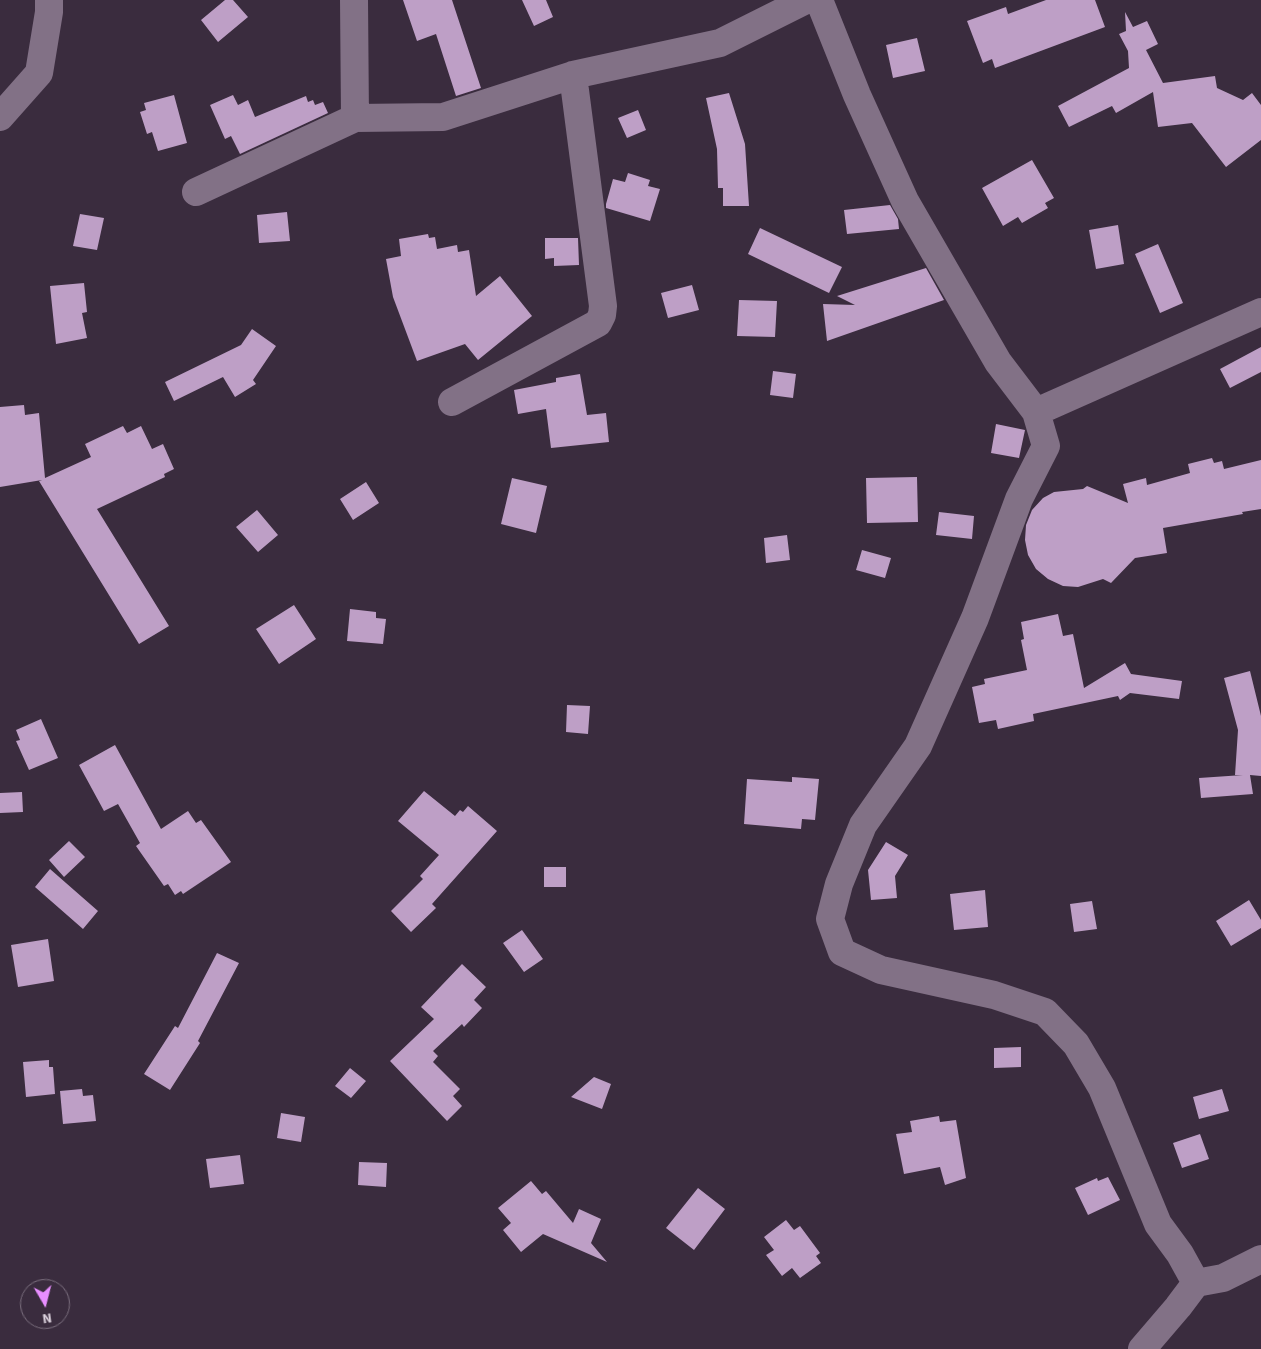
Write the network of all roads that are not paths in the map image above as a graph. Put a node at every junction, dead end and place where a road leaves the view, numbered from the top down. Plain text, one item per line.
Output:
1 (49, 0) edge
2 (354, 0) edge
3 (806, 0) edge
4 (819, 0) edge
5 (573, 76) junction
6 (0, 118) edge
7 (355, 118) junction
8 (196, 192) dead end
9 (1261, 312) edge
10 (452, 402) dead end
11 (1036, 412) junction
12 (1261, 1259) edge
13 (1196, 1283) junction
14 (1142, 1349) edge

1 - 6 street
2 - 7 street
3 - 5 street
4 - 11 street
5 - 7 street
5 - 10 street
7 - 8 street
9 - 11 street
11 - 13 street
12 - 13 street
13 - 14 street

